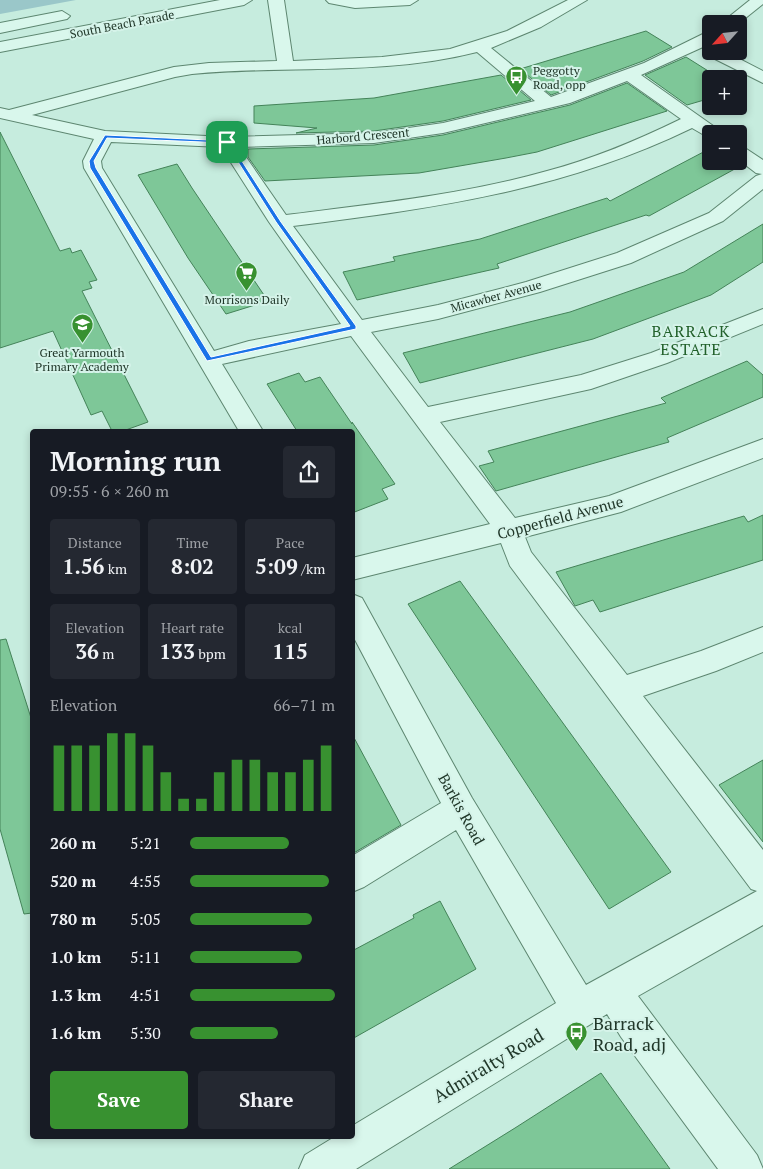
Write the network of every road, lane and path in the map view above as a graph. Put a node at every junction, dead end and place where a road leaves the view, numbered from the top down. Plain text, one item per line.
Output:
1 (244, 0) edge
2 (276, 0) edge
3 (334, 0) edge
4 (410, 0) edge
5 (579, 0) edge
6 (760, 0) edge
7 (76, 13) dead end
8 (740, 15) edge
9 (0, 28) edge
10 (479, 46) junction
11 (0, 47) edge
12 (702, 47) edge
13 (733, 60) edge
14 (286, 66) junction
15 (627, 73) junction
16 (763, 78) edge
17 (548, 104) junction
18 (3, 114) edge
19 (694, 120) junction
20 (702, 126) edge
21 (105, 136) junction
22 (227, 142) junction
23 (747, 158) edge
24 (763, 169) edge
25 (763, 180) edge
26 (278, 222) junction
27 (763, 316) edge
28 (354, 327) junction
29 (210, 360) junction
30 (423, 417) junction
31 (250, 429) edge
32 (763, 448) edge
33 (509, 530) junction
34 (355, 568) edge
35 (355, 612) edge
36 (763, 639) edge
37 (622, 690) junction
38 (461, 809) junction
39 (355, 874) edge
40 (763, 876) edge
41 (763, 906) edge
42 (614, 991) junction
43 (580, 1009) junction
44 (319, 1169) edge
45 (743, 1169) edge

1 - 11 street, South Beach Parade
2 - 14 street
3 - 4 street
5 - 10 street
6 - 8 street
7 - 9 street, South Beach Parade
10 - 14 street
10 - 17 street
12 - 15 street, Harbord Crescent
13 - 16 street
14 - 18 street
15 - 17 street, Harbord Crescent
15 - 19 street
17 - 22 street, Harbord Crescent
18 - 21 street, Harbord Crescent
19 - 20 street
19 - 26 street
21 - 22 street, Harbord Crescent
21 - 29 street
22 - 26 street
23 - 24 street
25 - 28 street, Micawber Avenue
26 - 28 street
27 - 30 street
28 - 29 street, Micawber Avenue
28 - 30 street
29 - 31 street
30 - 33 street
32 - 33 street, Copperfield Avenue
33 - 34 street, Copperfield Avenue
33 - 37 street
35 - 38 street, Barkis Road
36 - 37 street
37 - 40 street
38 - 39 street
38 - 43 street, Barkis Road
41 - 42 street, Admiralty Road
42 - 43 street, Admiralty Road
42 - 45 street
43 - 44 street, Admiralty Road

